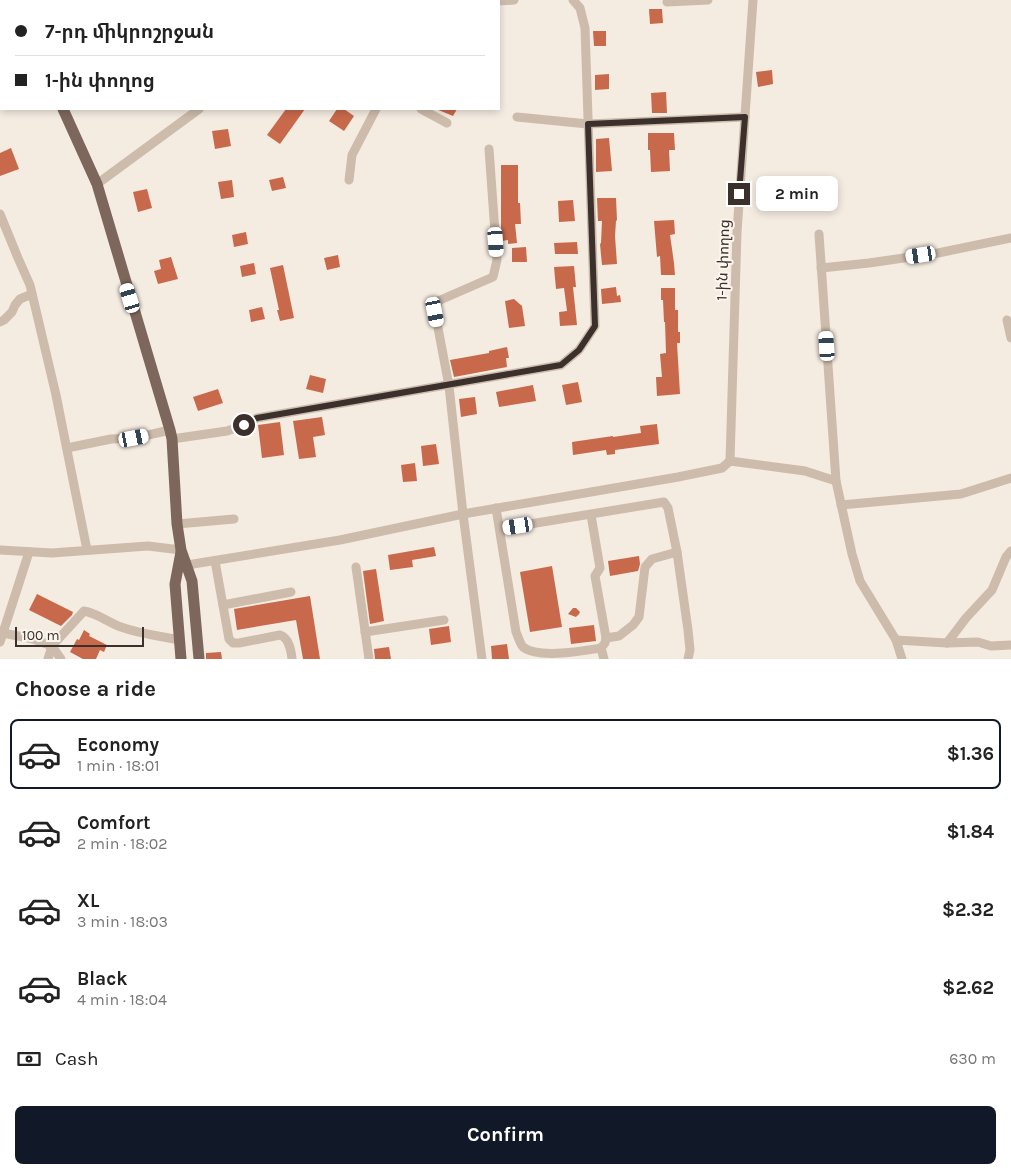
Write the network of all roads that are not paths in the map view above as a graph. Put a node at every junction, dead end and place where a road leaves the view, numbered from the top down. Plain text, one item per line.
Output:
1 (514, 0) edge
2 (573, 0) edge
3 (708, 0) edge
4 (753, 0) edge
5 (500, 1) edge
6 (667, 2) dead end
7 (63, 110) edge
8 (198, 110) edge
9 (375, 110) edge
10 (423, 110) edge
11 (517, 117) dead end
12 (745, 117) junction
13 (447, 123) dead end
14 (588, 124) junction
15 (489, 149) dead end
16 (349, 180) dead end
17 (97, 184) junction
18 (0, 214) edge
19 (819, 234) dead end
20 (1011, 238) edge
21 (821, 268) junction
22 (32, 294) junction
23 (1006, 320) dead end
24 (0, 322) edge
25 (1011, 338) edge
26 (449, 386) junction
27 (171, 435) junction
28 (66, 448) junction
29 (730, 461) junction
30 (1011, 478) edge
31 (836, 481) junction
32 (842, 505) junction
33 (496, 508) junction
34 (463, 514) junction
35 (590, 515) junction
36 (234, 519) dead end
37 (177, 524) junction
38 (500, 529) junction
39 (0, 550) edge
40 (87, 550) junction
41 (181, 550) junction
42 (1011, 551) edge
43 (29, 552) junction
44 (677, 552) junction
45 (215, 561) junction
46 (182, 566) junction
47 (356, 566) dead end
48 (291, 592) dead end
49 (223, 605) junction
50 (444, 620) dead end
51 (365, 632) junction
52 (1, 633) edge
53 (606, 638) junction
54 (180, 640) junction
55 (896, 640) junction
56 (0, 642) edge
57 (947, 644) junction
58 (1011, 645) edge
59 (52, 646) junction
60 (601, 648) junction
61 (48, 659) edge
62 (61, 659) edge
63 (181, 659) edge
64 (200, 659) edge
65 (292, 659) edge
66 (369, 659) edge
67 (482, 659) edge
68 (604, 659) edge
69 (688, 659) edge
70 (902, 659) edge

1 - 5 street
2 - 14 street
3 - 6 street
4 - 12 street, 1-ին փողոց
7 - 17 main road
8 - 17 street
9 - 16 street
10 - 13 street
11 - 14 street
12 - 14 street
12 - 29 street, 1-ին փողոց
14 - 26 street
15 - 26 street
17 - 27 main road
18 - 22 street
19 - 21 street
20 - 21 street
21 - 31 street
22 - 24 street
22 - 28 street
23 - 25 street
26 - 27 street
26 - 34 street
27 - 28 street
27 - 37 main road
28 - 40 street
29 - 31 street
29 - 33 street
30 - 32 street
31 - 32 street
32 - 55 street
33 - 34 street
33 - 38 street
34 - 45 street
34 - 67 street
35 - 38 street
35 - 44 street
35 - 53 street
36 - 37 street
37 - 41 main road
38 - 60 street
39 - 43 street
40 - 41 street
40 - 43 street
41 - 46 main road
42 - 57 street
43 - 52 street
44 - 53 street
44 - 69 street
45 - 46 street
45 - 49 street
46 - 54 main road
46 - 64 main road
47 - 51 street
48 - 49 street
49 - 65 street
50 - 51 street
51 - 66 street
52 - 56 street
52 - 59 street
53 - 60 street
54 - 59 street
54 - 63 main road
55 - 57 street
55 - 70 street
57 - 58 street
59 - 61 street
59 - 62 street
60 - 68 street

